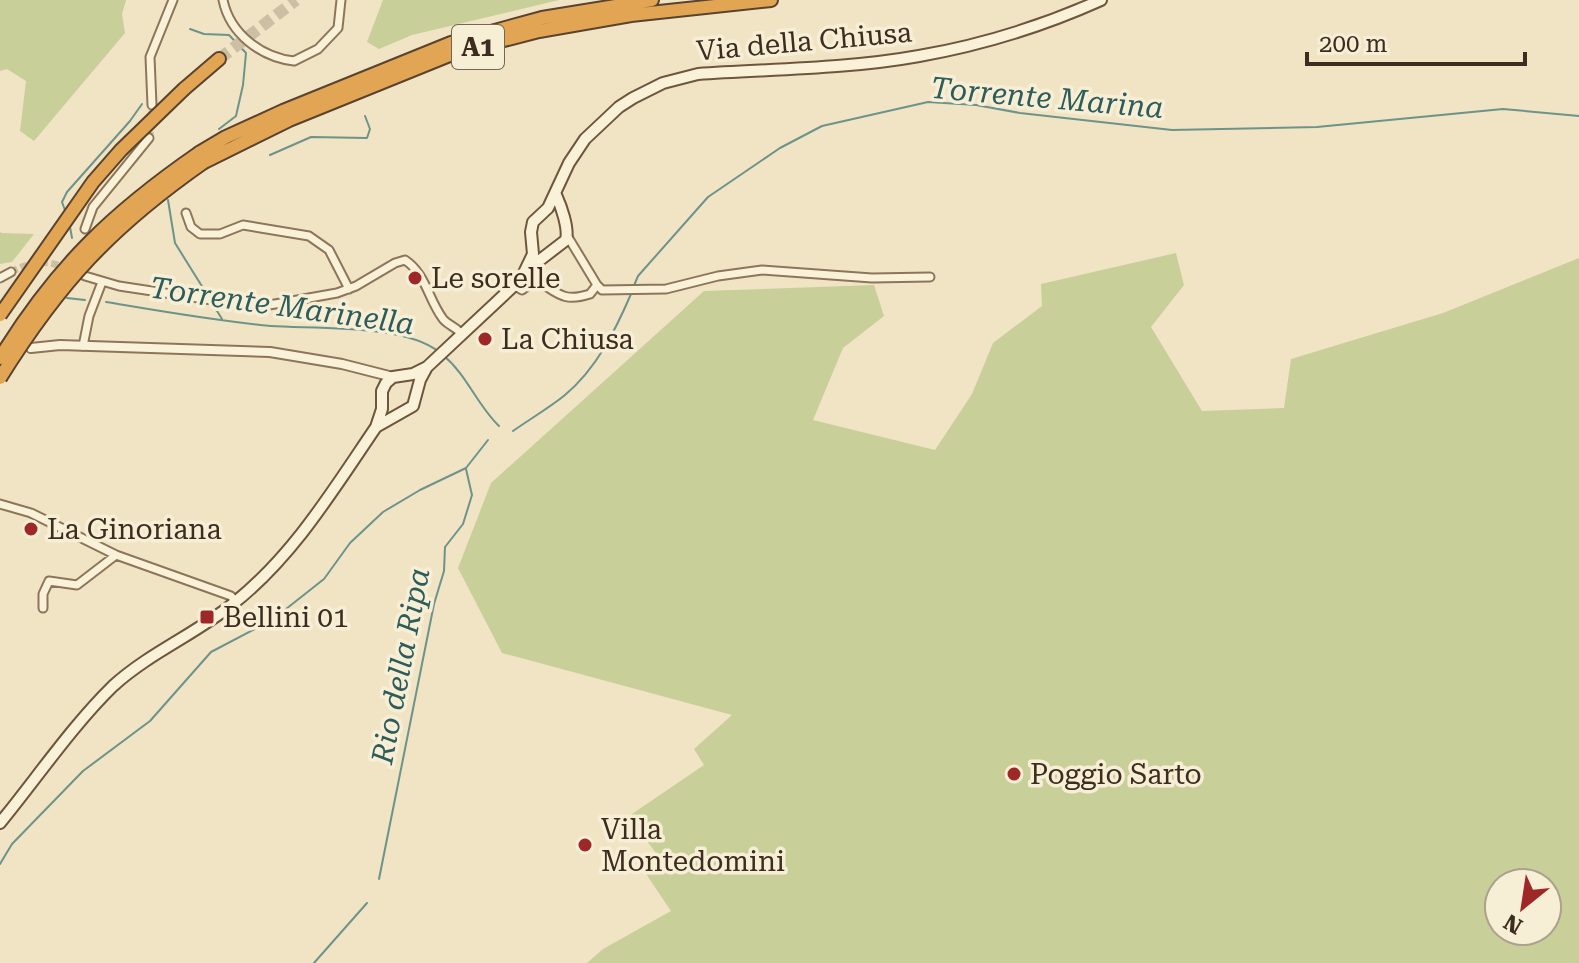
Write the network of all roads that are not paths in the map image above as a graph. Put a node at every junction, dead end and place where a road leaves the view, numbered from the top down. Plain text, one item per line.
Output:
1 (173, 0) edge
2 (223, 0) edge
3 (341, 0) edge
4 (652, 0) edge
5 (771, 0) edge
6 (1101, 0) edge
7 (219, 59) tunnel mouth
8 (152, 105) tunnel mouth
9 (149, 138) tunnel mouth
10 (202, 158) junction
11 (556, 195) junction
12 (186, 213) dead end
13 (544, 213) junction
14 (562, 218) junction
15 (85, 229) dead end
16 (567, 235) junction
17 (534, 241) junction
18 (557, 248) junction
19 (574, 250) junction
20 (526, 271) junction
21 (11, 272) tunnel mouth
22 (85, 276) dead end
23 (930, 277) dead end
24 (0, 278) edge
25 (102, 282) junction
26 (597, 285) junction
27 (515, 286) junction
28 (349, 289) junction
29 (0, 315) edge
30 (462, 335) junction
31 (83, 346) junction
32 (31, 348) dead end
33 (0, 358) edge
34 (430, 364) junction
35 (363, 370) junction
36 (398, 377) junction
37 (0, 378) edge
38 (418, 393) junction
39 (382, 396) junction
40 (401, 412) junction
41 (376, 427) junction
42 (0, 504) edge
43 (116, 555) junction
44 (236, 602) junction
45 (43, 608) dead end
46 (0, 823) edge

1 - 8 street
2 - 3 street
4 - 10 highway, A1
5 - 10 highway, A1
6 - 11 main road, Via della Chiusa
7 - 29 highway, bridge
9 - 15 street
10 - 33 highway, A1, bridge
10 - 37 highway, A1, bridge
11 - 13 main road, Via della Chiusa
11 - 14 main road
12 - 28 street
13 - 14 main road
13 - 17 main road, Via della Chiusa
14 - 16 main road
16 - 18 main road, Via della Chiusa
16 - 19 street
17 - 18 main road
17 - 20 main road, Via della Chiusa
18 - 19 street
18 - 20 main road, Via della Chiusa
19 - 26 street
20 - 27 main road, Via della Chiusa
21 - 24 street
22 - 25 street
23 - 26 street
25 - 28 street
25 - 31 street
26 - 27 street
27 - 30 main road, Via della Chiusa
28 - 30 street
30 - 34 main road, Via della Chiusa
31 - 32 street
31 - 35 street
34 - 36 main road, Via della Chiusa
34 - 38 main road
35 - 36 street
35 - 39 street
36 - 38 main road
36 - 39 main road, Via della Chiusa
38 - 40 main road
39 - 40 main road
39 - 41 main road
40 - 41 main road
41 - 44 main road
42 - 43 street
43 - 44 street
43 - 45 street
44 - 46 main road

